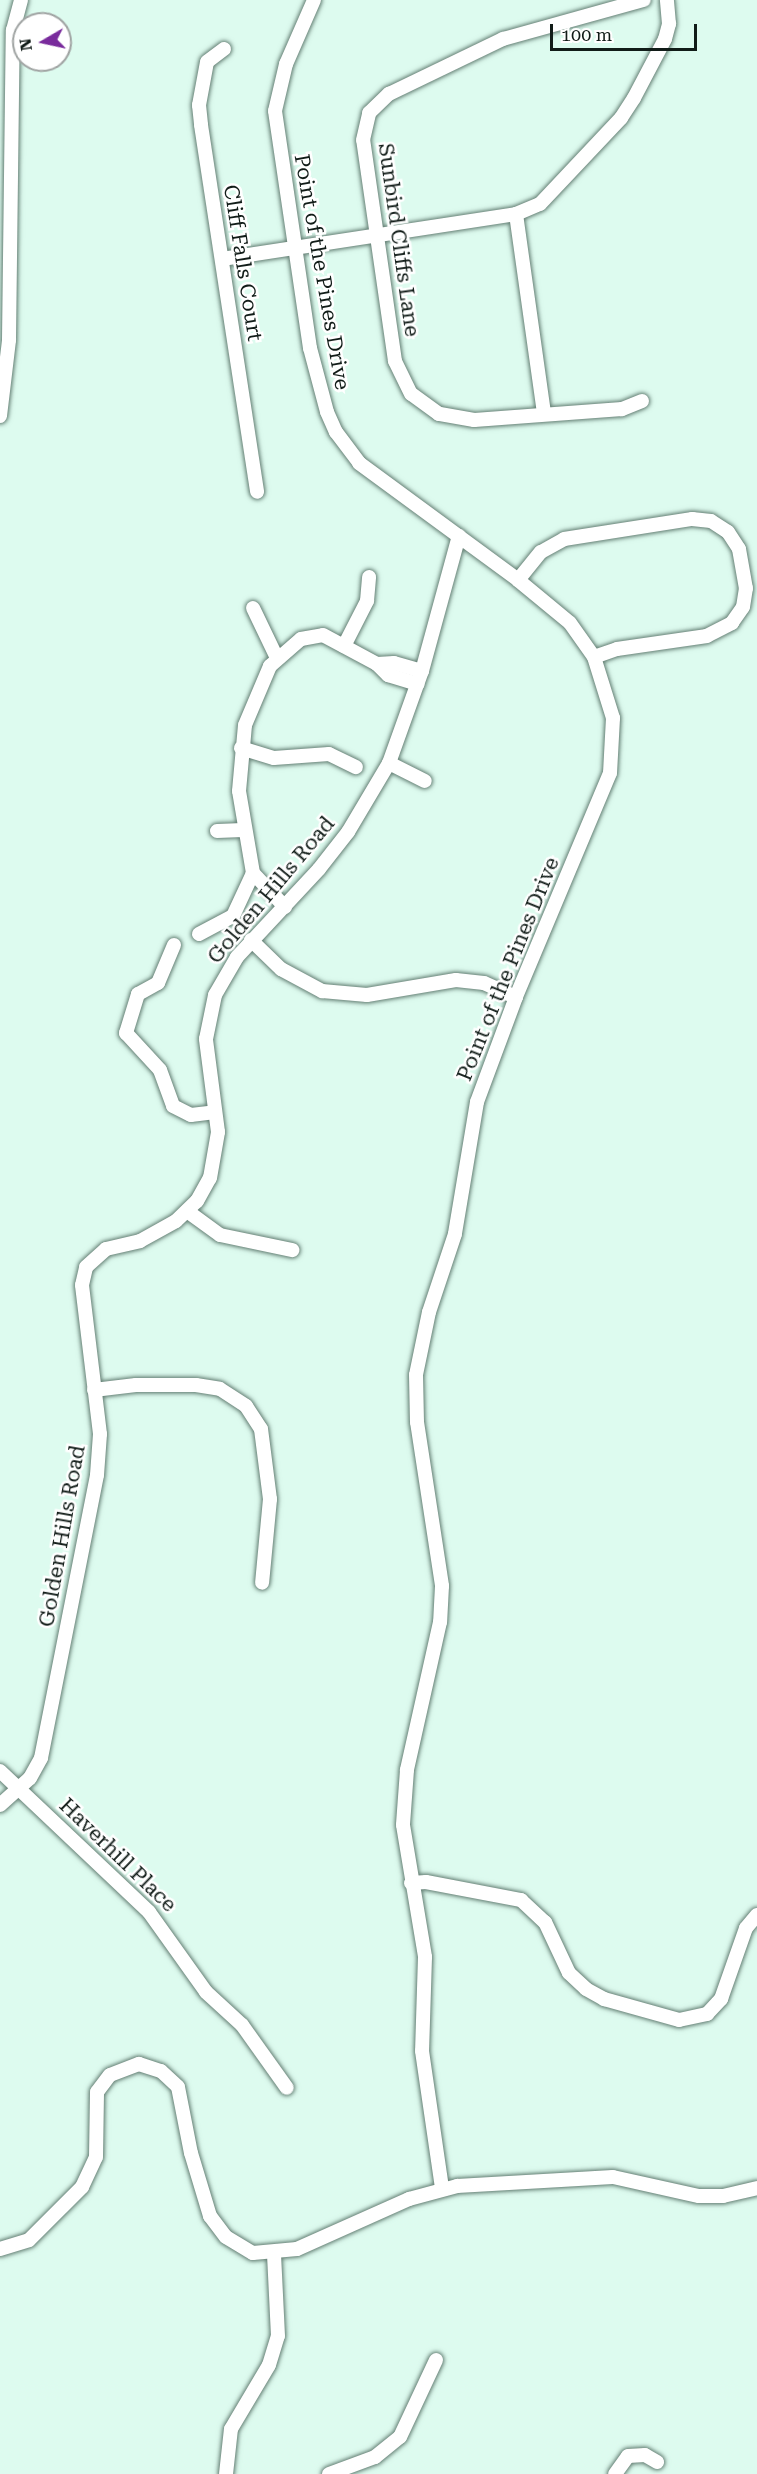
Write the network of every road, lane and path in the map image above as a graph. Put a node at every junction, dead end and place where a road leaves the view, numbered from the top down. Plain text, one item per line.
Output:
1 (21, 0) edge
2 (314, 0) edge
3 (644, 0) edge
4 (666, 0) edge
5 (224, 49) dead end
6 (516, 214) junction
7 (377, 236) junction
8 (294, 248) junction
9 (222, 259) junction
10 (642, 401) dead end
11 (544, 414) junction
12 (0, 416) edge
13 (257, 492) dead end
14 (459, 536) junction
15 (369, 578) dead end
16 (518, 580) junction
17 (253, 608) dead end
18 (344, 646) junction
19 (276, 656) junction
20 (594, 657) junction
21 (420, 678) junction
22 (241, 748) junction
23 (389, 763) junction
24 (356, 767) dead end
25 (425, 781) dead end
26 (243, 830) junction
27 (217, 831) dead end
28 (253, 873) junction
29 (285, 907) junction
30 (199, 934) dead end
31 (251, 940) junction
32 (174, 945) dead end
33 (516, 997) junction
34 (215, 1112) junction
35 (188, 1211) junction
36 (292, 1250) dead end
37 (94, 1390) junction
38 (262, 1583) dead end
39 (0, 1772) edge
40 (19, 1789) junction
41 (0, 1805) edge
42 (411, 1883) junction
43 (757, 1915) edge
44 (287, 2088) dead end
45 (442, 2188) junction
46 (757, 2188) edge
47 (0, 2249) edge
48 (274, 2254) junction
49 (435, 2360) dead end
50 (657, 2462) dead end
51 (226, 2474) edge
52 (329, 2474) edge
53 (615, 2474) edge

1 - 12 street
2 - 8 street, Point of the Pines Drive
3 - 7 street, Sunbird Cliffs Lane
4 - 6 street
5 - 9 street, Cliff Falls Court
6 - 7 street
6 - 11 street
7 - 8 street
7 - 11 street, Sunbird Cliffs Lane
8 - 9 street
8 - 14 street, Point of the Pines Drive
9 - 13 street, Cliff Falls Court
10 - 11 street, Sunbird Cliffs Lane
14 - 16 street, Point of the Pines Drive
14 - 21 street, Golden Hills Road
15 - 18 street
16 - 20 street, Point of the Pines Drive
16 - 20 street
17 - 19 street
18 - 19 street
18 - 21 street
19 - 22 street
20 - 33 street, Point of the Pines Drive
21 - 23 street, Golden Hills Road
22 - 24 street
22 - 26 street
23 - 25 street
23 - 29 street, Golden Hills Road
26 - 27 street
26 - 28 street
28 - 29 street
28 - 30 street
29 - 31 street, Golden Hills Road
31 - 33 street
31 - 34 street, Golden Hills Road
32 - 34 street
33 - 42 street, Point of the Pines Drive
34 - 35 street, Golden Hills Road
35 - 36 street
35 - 37 street, Golden Hills Road
37 - 38 street
37 - 40 street, Golden Hills Road
39 - 40 street, Haverhill Place
40 - 41 street, Golden Hills Road
40 - 44 street, Haverhill Place
42 - 43 street
42 - 45 street, Point of the Pines Drive
45 - 46 street
45 - 48 street
47 - 48 street
48 - 51 street
49 - 52 street
50 - 53 street

